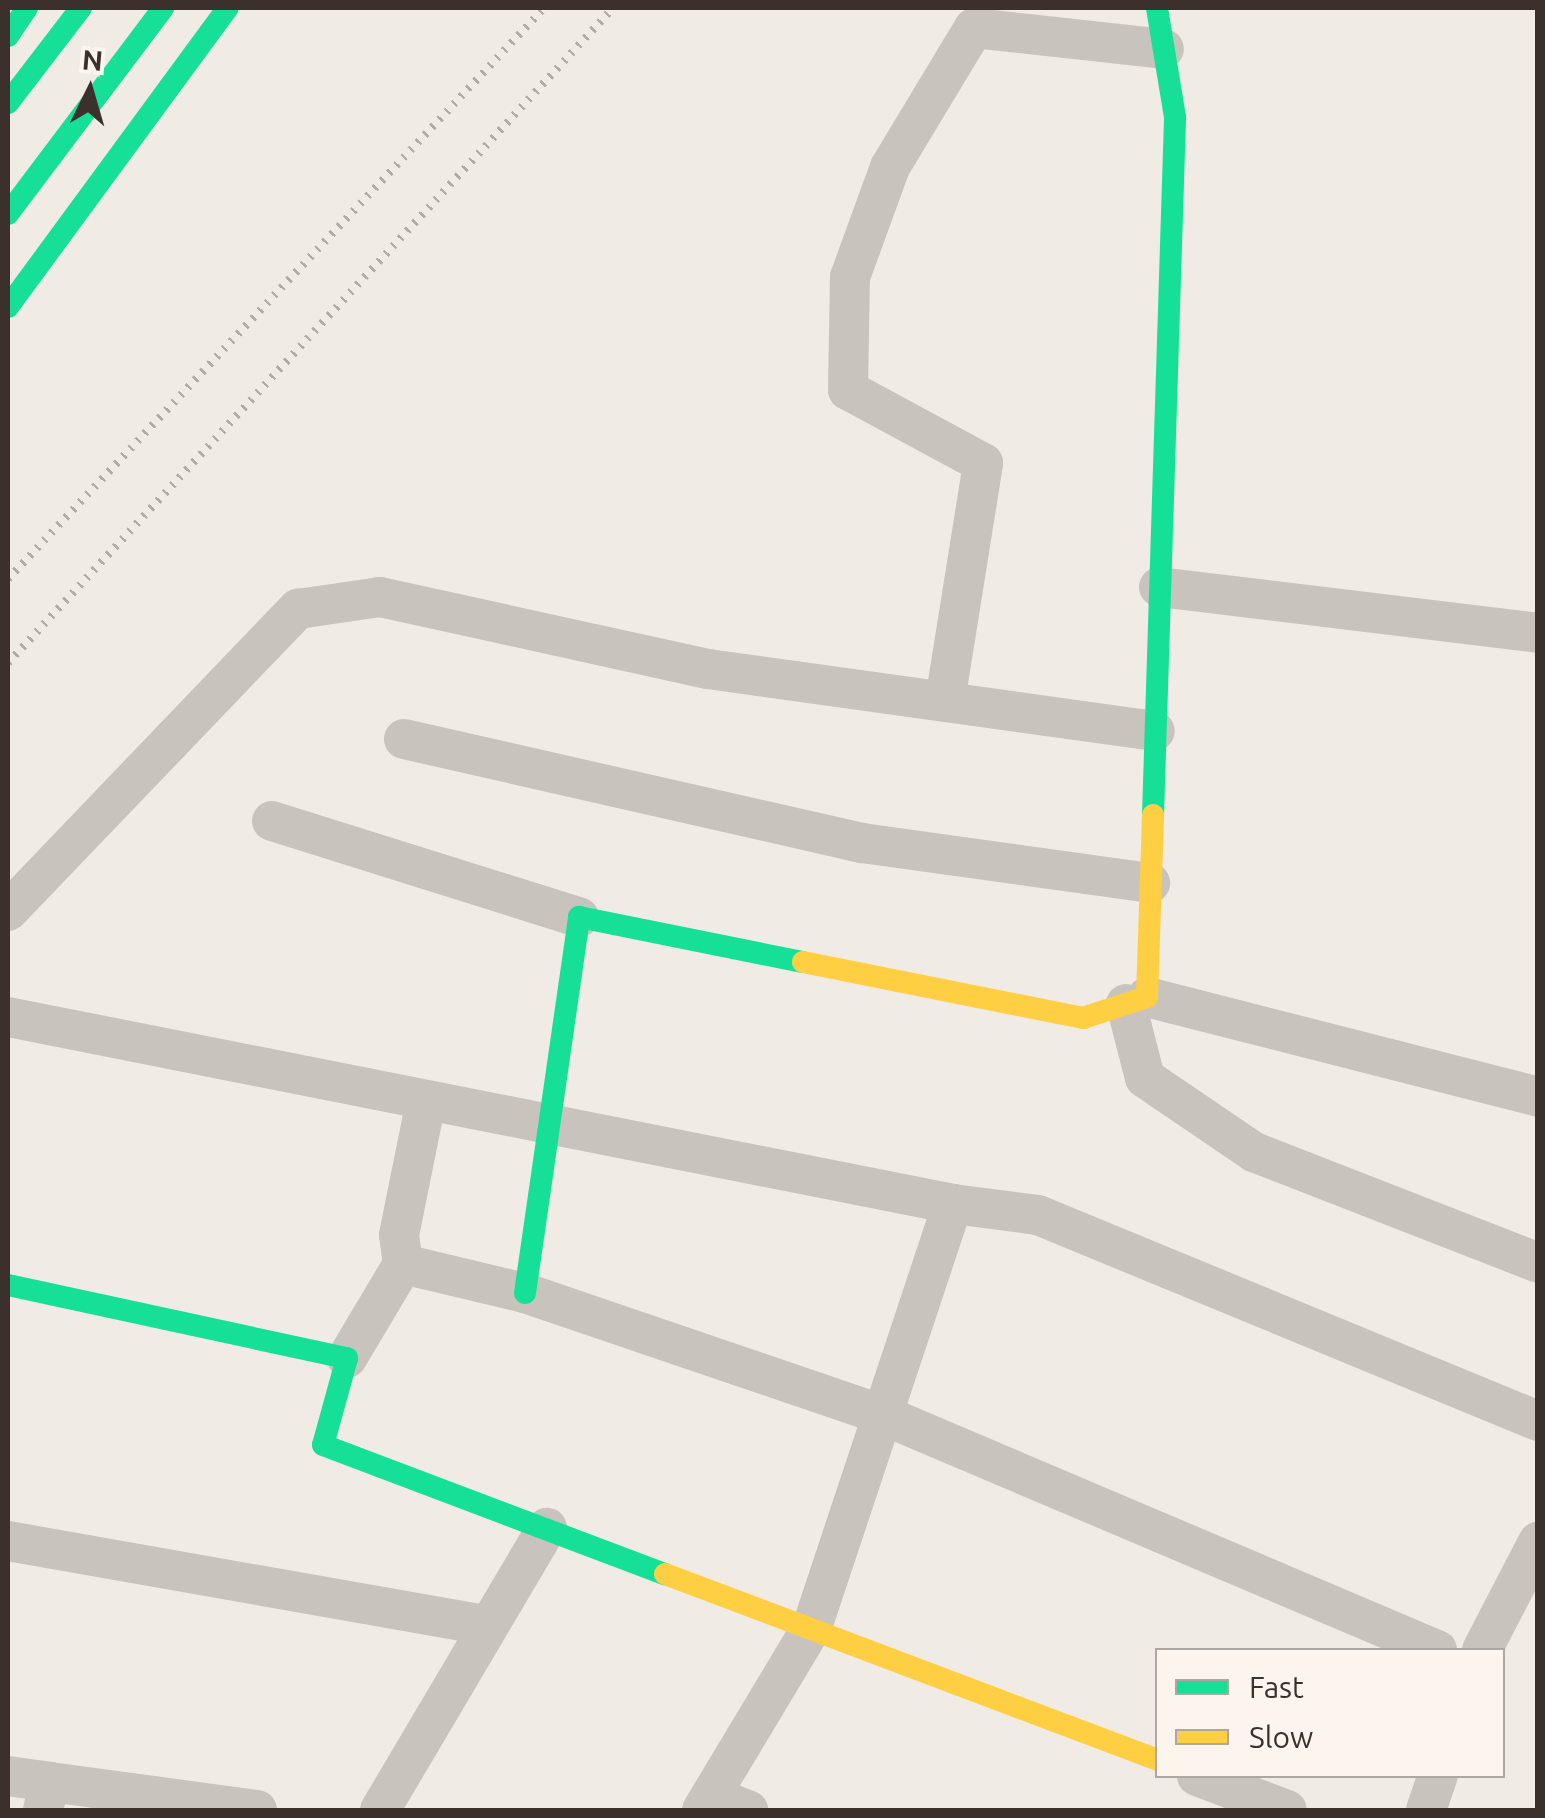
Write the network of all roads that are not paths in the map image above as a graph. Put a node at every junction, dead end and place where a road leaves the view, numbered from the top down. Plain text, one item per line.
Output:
1 (27, 8) edge
2 (81, 8) edge
3 (163, 8) edge
4 (228, 8) edge
5 (1158, 8) edge
6 (8, 36) edge
7 (1164, 49) junction
8 (8, 103) edge
9 (8, 214) edge
10 (8, 307) edge
11 (1159, 587) junction
12 (1538, 632) edge
13 (944, 701) junction
14 (1154, 731) junction
15 (404, 740) dead end
16 (272, 821) dead end
17 (1150, 883) junction
18 (8, 911) edge
19 (579, 918) junction
20 (1136, 1000) junction
21 (8, 1017) edge
22 (1538, 1097) edge
23 (426, 1100) junction
24 (547, 1124) junction
25 (954, 1204) junction
26 (1538, 1263) edge
27 (403, 1264) junction
28 (8, 1285) edge
29 (524, 1292) junction
30 (347, 1358) junction
31 (883, 1416) junction
32 (1538, 1422) edge
33 (547, 1528) junction
34 (8, 1542) edge
35 (1538, 1542) edge
36 (488, 1626) junction
37 (812, 1627) junction
38 (1431, 1648) edge
39 (1483, 1648) edge
40 (1155, 1759) edge
41 (8, 1776) edge
42 (1437, 1778) edge
43 (1209, 1790) edge
44 (47, 1796) edge
45 (720, 1806) edge
46 (257, 1810) edge
47 (380, 1810) edge
48 (1287, 1810) edge
49 (1426, 1810) edge

1 - 6 main road
2 - 8 main road
3 - 9 main road
4 - 10 main road
5 - 7 main road
7 - 11 main road
7 - 13 street
11 - 12 street
11 - 14 main road
13 - 14 street
13 - 18 street
14 - 17 main road
15 - 17 street
16 - 19 street
17 - 20 main road
19 - 20 main road
19 - 24 main road
20 - 22 street
20 - 26 street
21 - 23 street
23 - 24 street
23 - 27 street
24 - 25 street
24 - 29 main road
25 - 31 street
25 - 32 street
27 - 29 street
27 - 30 street
28 - 30 main road
29 - 31 street
30 - 33 main road
31 - 37 street
31 - 38 street
33 - 36 street
33 - 37 main road
34 - 36 street
35 - 39 street
36 - 47 street
37 - 40 main road
37 - 45 street
41 - 44 street
42 - 49 street
43 - 48 street
44 - 46 street

